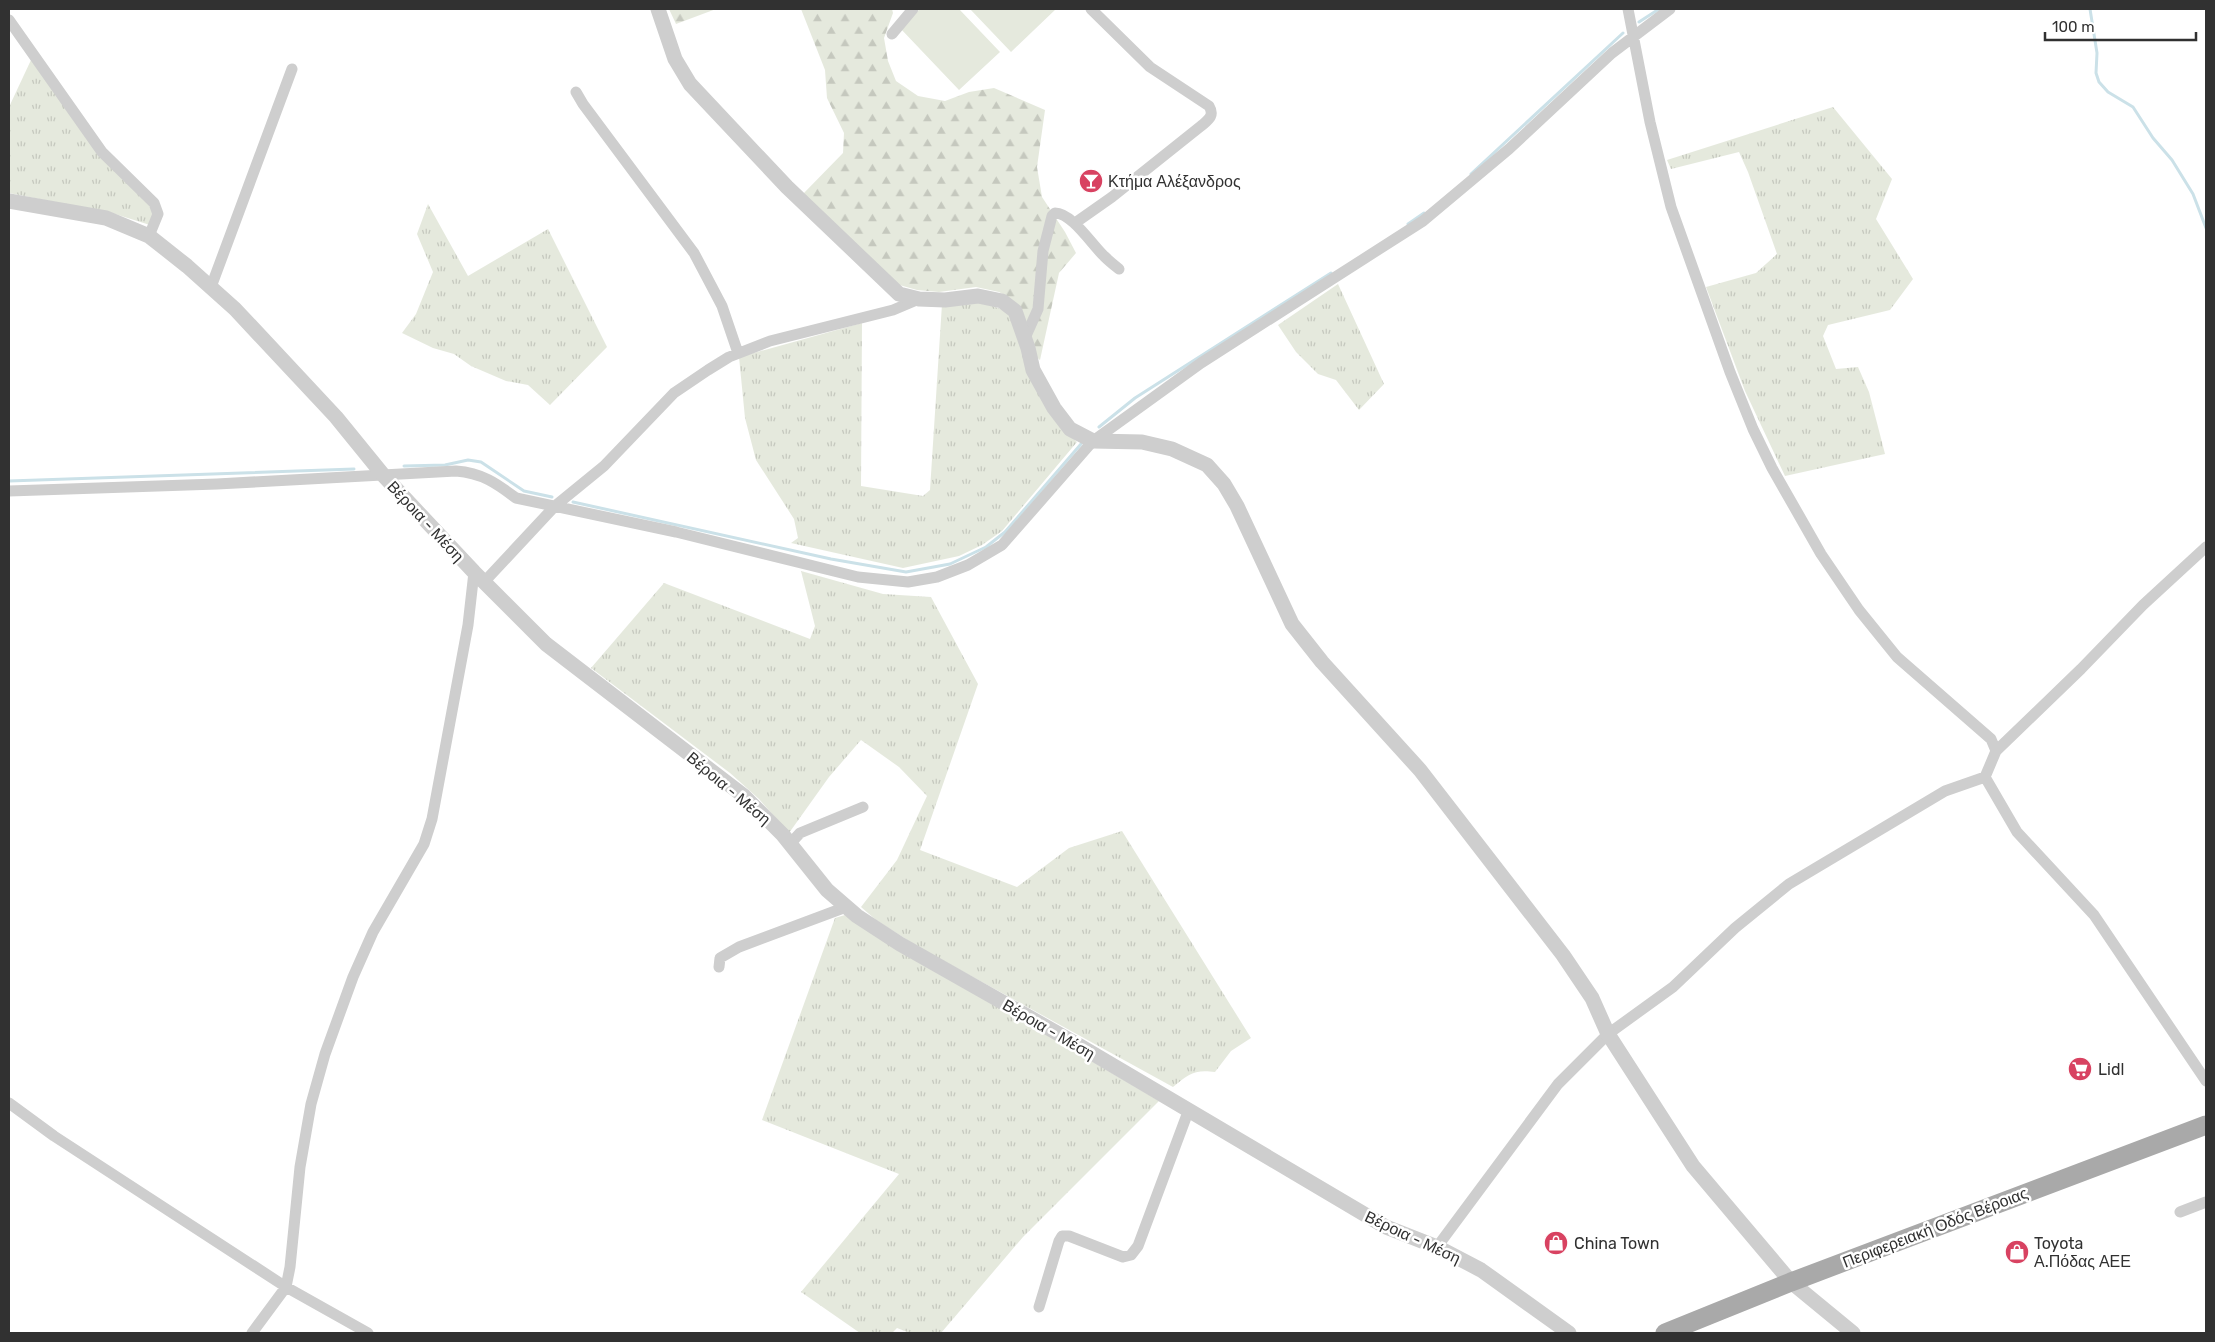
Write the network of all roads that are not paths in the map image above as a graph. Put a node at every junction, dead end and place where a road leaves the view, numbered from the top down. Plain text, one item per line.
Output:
1 (658, 9) edge
2 (913, 9) edge
3 (1091, 9) edge
4 (1628, 9) edge
5 (1670, 9) edge
6 (9, 20) edge
7 (892, 34) dead end
8 (1633, 36) junction
9 (292, 68) dead end
10 (576, 92) dead end
11 (9, 201) edge
12 (1075, 224) junction
13 (149, 236) junction
14 (1119, 269) dead end
15 (211, 287) junction
16 (919, 299) junction
17 (1025, 338) junction
18 (738, 354) junction
19 (1094, 441) junction
20 (384, 476) junction
21 (9, 491) edge
22 (555, 506) junction
23 (2206, 547) edge
24 (480, 577) junction
25 (1996, 751) junction
26 (1985, 777) junction
27 (863, 807) dead end
28 (790, 844) junction
29 (846, 907) junction
30 (719, 967) dead end
31 (1608, 1034) junction
32 (2206, 1081) edge
33 (9, 1103) edge
34 (1188, 1112) junction
35 (2206, 1124) edge
36 (2206, 1202) edge
37 (2180, 1212) dead end
38 (1437, 1248) junction
39 (1791, 1282) junction
40 (286, 1287) junction
41 (1039, 1307) dead end
42 (252, 1333) edge
43 (368, 1333) edge
44 (1569, 1333) edge
45 (1665, 1333) edge
46 (1853, 1333) edge

1 - 16 street
2 - 7 street
3 - 12 street
4 - 8 street
5 - 8 street
6 - 13 street
8 - 19 street
8 - 25 street
9 - 15 street
10 - 18 street
11 - 13 street, Βέροια - Μέση
12 - 14 street
12 - 17 street
13 - 15 street, Βέροια - Μέση
15 - 20 street, Βέροια - Μέση
16 - 17 street
16 - 18 street
17 - 19 street
18 - 22 street
19 - 22 street
19 - 31 street
20 - 21 street
20 - 22 street
20 - 24 street, Βέροια - Μέση
22 - 24 street
23 - 25 street
24 - 28 street, Βέροια - Μέση
24 - 40 street
25 - 26 street
26 - 31 street
26 - 32 street
27 - 28 street
28 - 29 street, Βέροια - Μέση
29 - 30 street
29 - 34 street, Βέροια - Μέση
31 - 38 street
31 - 39 street
33 - 40 street
34 - 38 street, Βέροια - Μέση
34 - 41 street
35 - 39 main road, Περιφερειακή Οδός Βέροιας
36 - 37 street
38 - 44 street, Βέροια - Μέση
39 - 45 main road, Περιφερειακή Οδός Βέροιας
39 - 46 street
40 - 42 street
40 - 43 street

